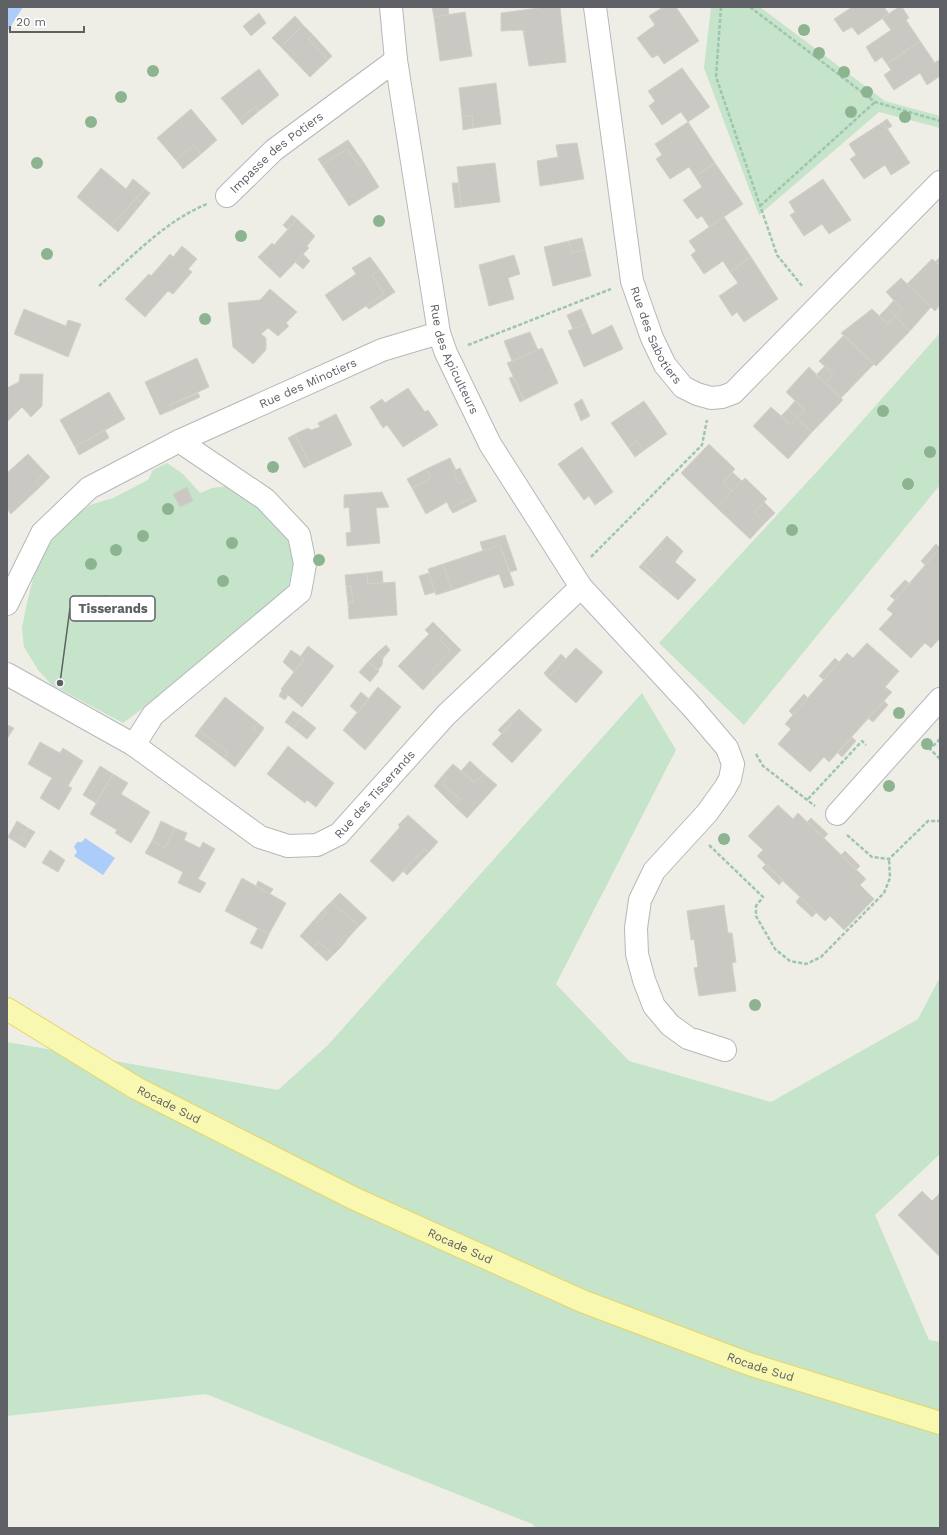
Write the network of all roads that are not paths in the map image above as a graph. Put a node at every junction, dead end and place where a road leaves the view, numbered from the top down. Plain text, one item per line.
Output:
1 (391, 7) edge
2 (595, 7) edge
3 (396, 60) junction
4 (940, 182) edge
5 (228, 196) road end
6 (442, 343) junction
7 (179, 441) junction
8 (577, 581) junction
9 (7, 604) edge
10 (7, 674) edge
11 (940, 699) edge
12 (134, 746) junction
13 (833, 818) road end
14 (7, 1009) edge
15 (725, 1050) dead end
16 (940, 1423) edge

1 - 3 street, Rue des Apiculteurs
2 - 4 street, Rue des Sabotiers
3 - 5 street, Impasse des Potiers
3 - 6 street, Rue des Apiculteurs
6 - 7 street, Rue des Minotiers
6 - 8 street, Rue des Apiculteurs
7 - 9 street, Rue des Minotiers
7 - 12 street
8 - 12 street, Rue des Tisserands
8 - 15 street, Rue des Apiculteurs
10 - 12 street, Rue des Tisserands
11 - 13 street
14 - 16 main road, Rocade Sud

